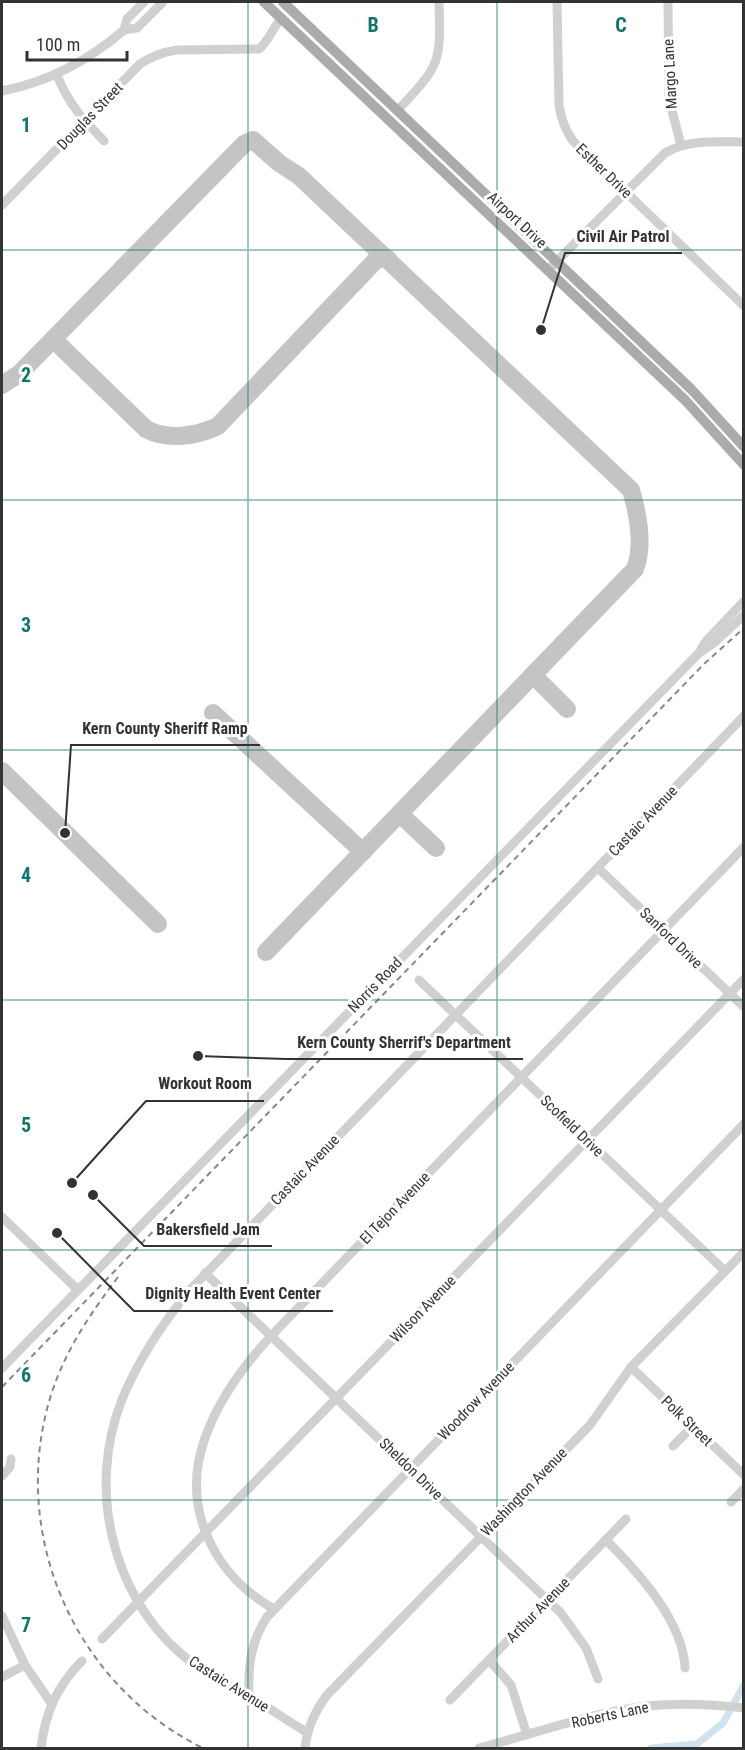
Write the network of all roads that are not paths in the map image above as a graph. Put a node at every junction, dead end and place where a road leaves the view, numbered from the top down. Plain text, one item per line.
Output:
1 (144, 2) edge
2 (163, 2) edge
3 (264, 2) edge
4 (439, 2) edge
5 (557, 2) edge
6 (668, 2) edge
7 (290, 4) edge
8 (282, 18) junction
9 (124, 30) junction
10 (334, 67) junction
11 (57, 75) junction
12 (2, 91) edge
13 (398, 111) junction
14 (85, 120) junction
15 (104, 141) dead end
16 (744, 142) edge
17 (681, 145) junction
18 (625, 192) junction
19 (2, 205) edge
20 (557, 261) junction
21 (548, 270) junction
22 (744, 306) edge
23 (744, 447) edge
24 (744, 465) edge
25 (744, 601) edge
26 (744, 615) edge
27 (698, 654) junction
28 (742, 720) edge
29 (744, 847) edge
30 (598, 868) junction
31 (663, 931) junction
32 (744, 979) edge
33 (419, 980) dead end
34 (729, 994) junction
35 (744, 1007) edge
36 (455, 1014) junction
37 (521, 1077) junction
38 (744, 1124) edge
39 (587, 1140) junction
40 (661, 1210) junction
41 (2, 1217) edge
42 (744, 1252) edge
43 (725, 1271) junction
44 (205, 1273) junction
45 (78, 1290) junction
46 (271, 1336) junction
47 (631, 1367) junction
48 (2, 1368) edge
49 (337, 1399) junction
50 (693, 1426) junction
51 (673, 1446) dead end
52 (11, 1459) dead end
53 (410, 1469) junction
54 (744, 1475) edge
55 (2, 1476) edge
56 (744, 1489) edge
57 (731, 1502) dead end
58 (626, 1519) dead end
59 (206, 1534) junction
60 (481, 1537) junction
61 (606, 1540) junction
62 (548, 1600) junction
63 (139, 1602) junction
64 (274, 1609) junction
65 (2, 1616) edge
66 (102, 1639) dead end
67 (82, 1660) dead end
68 (489, 1660) junction
69 (26, 1665) junction
70 (685, 1668) dead end
71 (2, 1677) edge
72 (598, 1679) dead end
73 (249, 1697) junction
74 (450, 1700) dead end
75 (51, 1703) junction
76 (743, 1707) edge
77 (308, 1733) junction
78 (527, 1735) junction
79 (41, 1749) edge
80 (305, 1749) edge
81 (479, 1749) edge

1 - 9 street
2 - 9 street
3 - 8 main road, Airport Drive
4 - 13 street
5 - 18 street, Esther Drive
6 - 17 street, Margo Lane
7 - 13 main road, Airport Drive
8 - 10 main road, Airport Drive
8 - 14 street, Douglas Street
9 - 11 street
10 - 13 main road
10 - 21 main road, Airport Drive
11 - 12 street
11 - 14 street
13 - 20 main road, Airport Drive
14 - 15 street
14 - 19 street, Douglas Street
16 - 17 street
17 - 18 street
18 - 20 street
18 - 22 street, Esther Drive
20 - 21 street
20 - 23 main road, Airport Drive
21 - 24 main road, Airport Drive
25 - 27 street, Norris Road
26 - 27 street, Norris Road
27 - 45 street, Norris Road
28 - 30 street, Castaic Avenue
29 - 31 street, El Tejon Avenue
30 - 31 street, Sanford Drive
30 - 36 street, Castaic Avenue
31 - 34 street, Sanford Drive
31 - 37 street, El Tejon Avenue
32 - 34 street, Wilson Avenue
33 - 36 street, Scofield Drive
34 - 35 street, Sanford Drive
34 - 39 street, Wilson Avenue
36 - 37 street, Scofield Drive
36 - 44 street, Castaic Avenue
37 - 39 street, Scofield Drive
37 - 46 street, El Tejon Avenue
38 - 40 street, Woodrow Avenue
39 - 40 street, Scofield Drive
39 - 49 street, Wilson Avenue
40 - 43 street, Scofield Drive
40 - 53 street, Woodrow Avenue
41 - 45 street
42 - 43 street, Washington Avenue
43 - 47 street, Washington Avenue
44 - 46 street, Sheldon Drive
44 - 63 street, Castaic Avenue
45 - 48 street, Norris Road
46 - 49 street, Sheldon Drive
46 - 59 street, El Tejon Avenue
47 - 50 street, Polk Street
47 - 60 street, Washington Avenue
49 - 53 street, Sheldon Drive
49 - 59 street, Wilson Avenue
50 - 51 street
50 - 54 street, Polk Street
52 - 55 street
53 - 60 street, Sheldon Drive
53 - 64 street, Woodrow Avenue
56 - 57 street
58 - 61 street, Arthur Avenue
59 - 63 street, Wilson Avenue
59 - 64 street, El Tejon Avenue
60 - 62 street, Sheldon Drive
60 - 77 street, Washington Avenue
61 - 62 street, Arthur Avenue
61 - 70 street
62 - 68 street, Arthur Avenue
62 - 72 street, Sheldon Drive
63 - 66 street, Wilson Avenue
63 - 73 street, Castaic Avenue
64 - 73 street, Woodrow Avenue
65 - 69 street
67 - 75 street
68 - 74 street, Arthur Avenue
68 - 78 street
69 - 71 street
69 - 75 street
73 - 77 street, Castaic Avenue
75 - 79 street
76 - 78 street, Roberts Lane
77 - 80 street
78 - 81 street, Roberts Lane

